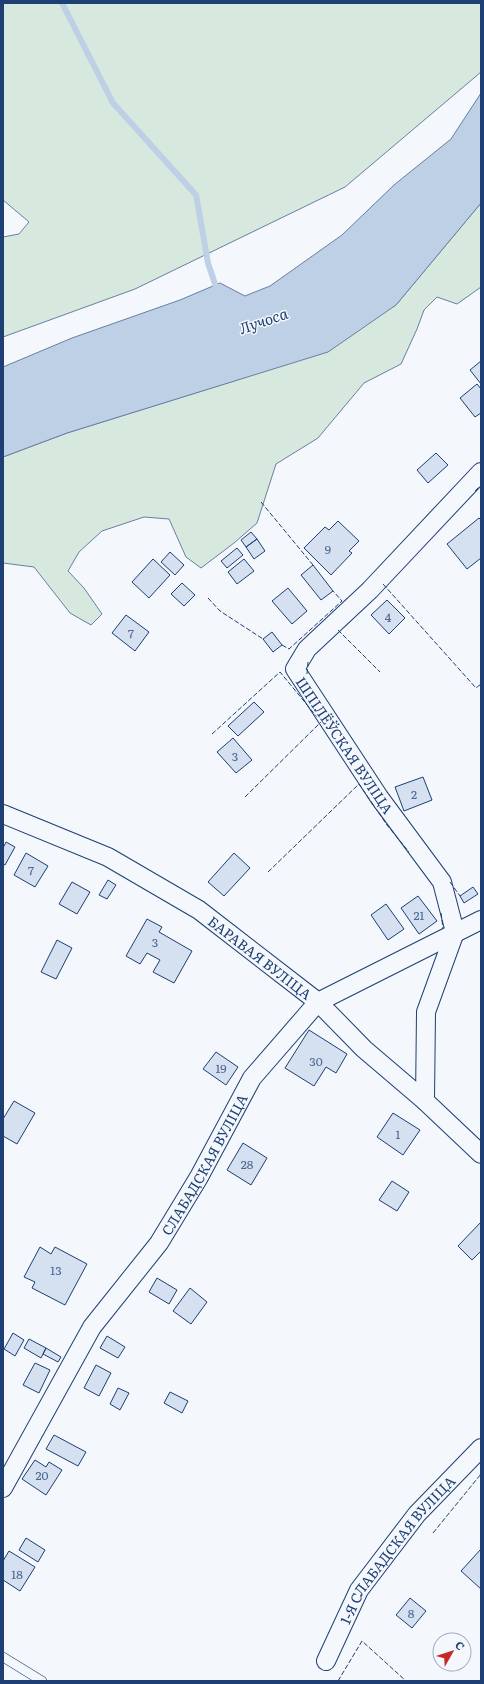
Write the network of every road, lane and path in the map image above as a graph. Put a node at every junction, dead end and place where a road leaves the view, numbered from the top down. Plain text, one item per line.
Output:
1 (481, 472) edge
2 (3, 814) edge
3 (481, 920) edge
4 (455, 932) junction
5 (318, 1002) junction
6 (425, 1102) junction
7 (481, 1154) edge
8 (481, 1448) edge
9 (3, 1488) edge
10 (3, 1657) edge
11 (326, 1661) dead end
12 (42, 1681) edge

1 - 4 street, ШПІЛЁЎСКАЯ ВУЛІЦА
2 - 5 street, БАРАВАЯ ВУЛІЦА
3 - 4 street, СЛАБАДСКАЯ ВУЛІЦА
4 - 5 street, СЛАБАДСКАЯ ВУЛІЦА
4 - 6 street
5 - 6 street, БАРАВАЯ ВУЛІЦА
5 - 9 street, СЛАБАДСКАЯ ВУЛІЦА
6 - 7 street, БАРАВАЯ ВУЛІЦА
8 - 11 street, 1-Я СЛАБАДСКАЯ ВУЛІЦА
10 - 12 lane

